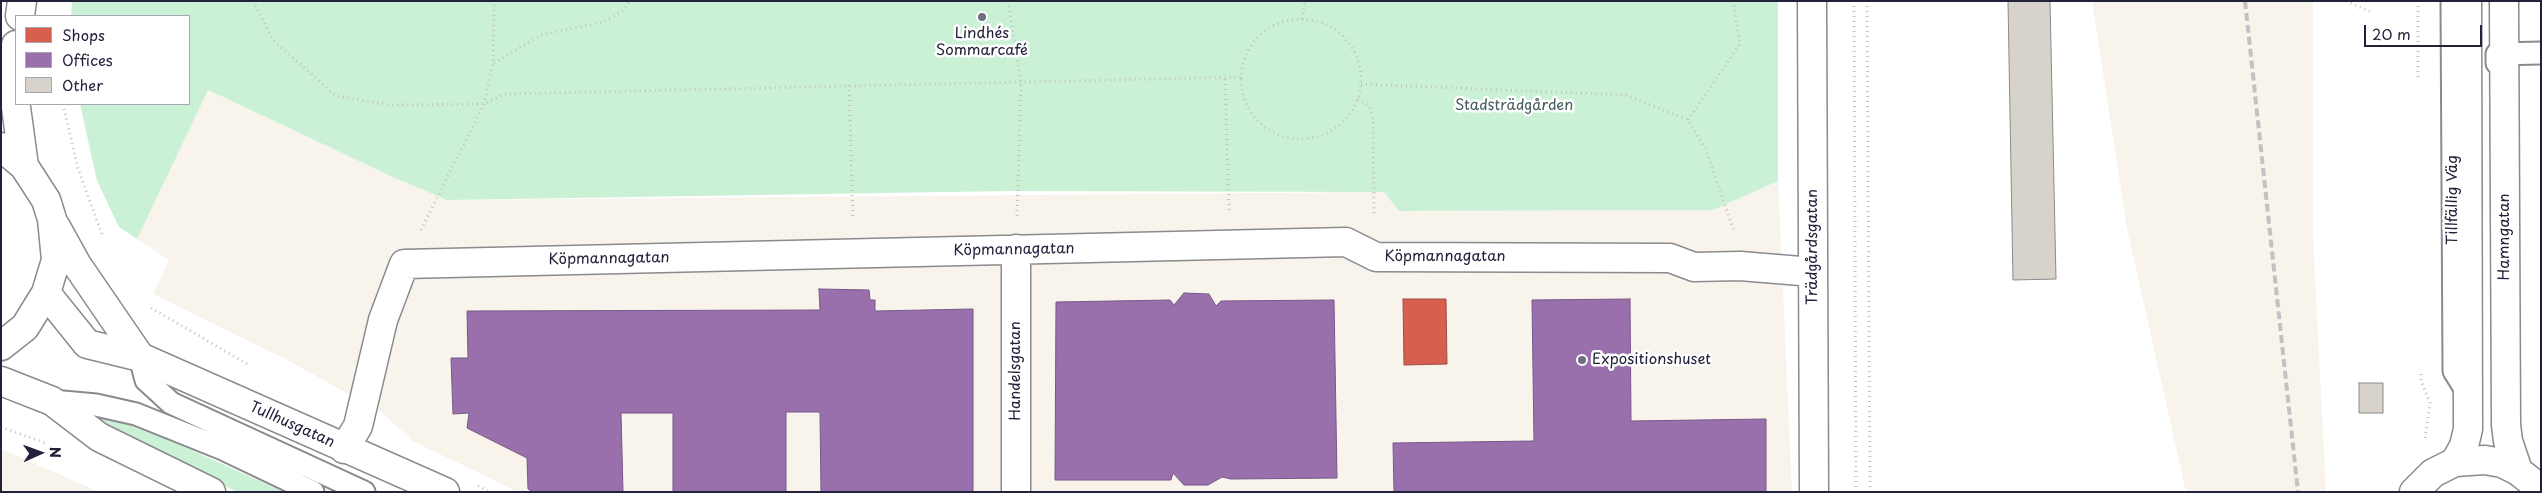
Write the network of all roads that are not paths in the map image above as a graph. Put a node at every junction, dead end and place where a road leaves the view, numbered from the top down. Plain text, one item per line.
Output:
1 (22, 1) edge
2 (1812, 1) edge
3 (2452, 1) edge
4 (2467, 1) edge
5 (2504, 1) edge
6 (20, 15) edge
7 (15, 52) edge
8 (2541, 53) edge
9 (2501, 54) junction
10 (15, 100) edge
11 (16, 105) edge
12 (1, 147) edge
13 (24, 166) junction
14 (52, 219) junction
15 (1016, 250) junction
16 (1813, 272) junction
17 (46, 293) junction
18 (1, 346) edge
19 (140, 357) junction
20 (1, 381) edge
21 (2469, 395) junction
22 (52, 401) junction
23 (344, 449) junction
24 (2454, 462) junction
25 (2518, 471) junction
26 (407, 483) edge
27 (211, 492) edge
28 (313, 492) edge
29 (364, 492) edge
30 (444, 492) edge
31 (1016, 492) edge
32 (1814, 492) edge
33 (2414, 492) edge
34 (2539, 492) edge

1 - 6 street
2 - 16 street, Trädgårdsgatan
3 - 21 lane, Tillfällig Väg
4 - 21 street
5 - 9 street, Hamngatan
7 - 10 street
8 - 9 lane
9 - 25 street, Hamngatan
11 - 13 street
12 - 13 street
13 - 14 street
14 - 17 street
14 - 19 street
15 - 16 street, Köpmannagatan
15 - 23 street, Köpmannagatan
15 - 31 street, Handelsgatan
16 - 32 street, Trädgårdsgatan
17 - 18 street
17 - 19 street, Tullhusgatan
19 - 23 street, Tullhusgatan
19 - 29 lane
20 - 22 street
21 - 24 street
22 - 27 street
22 - 28 lane
23 - 26 street, Tullhusgatan
24 - 25 street
24 - 33 street
25 - 34 street
26 - 30 street, Tullhusgatan

